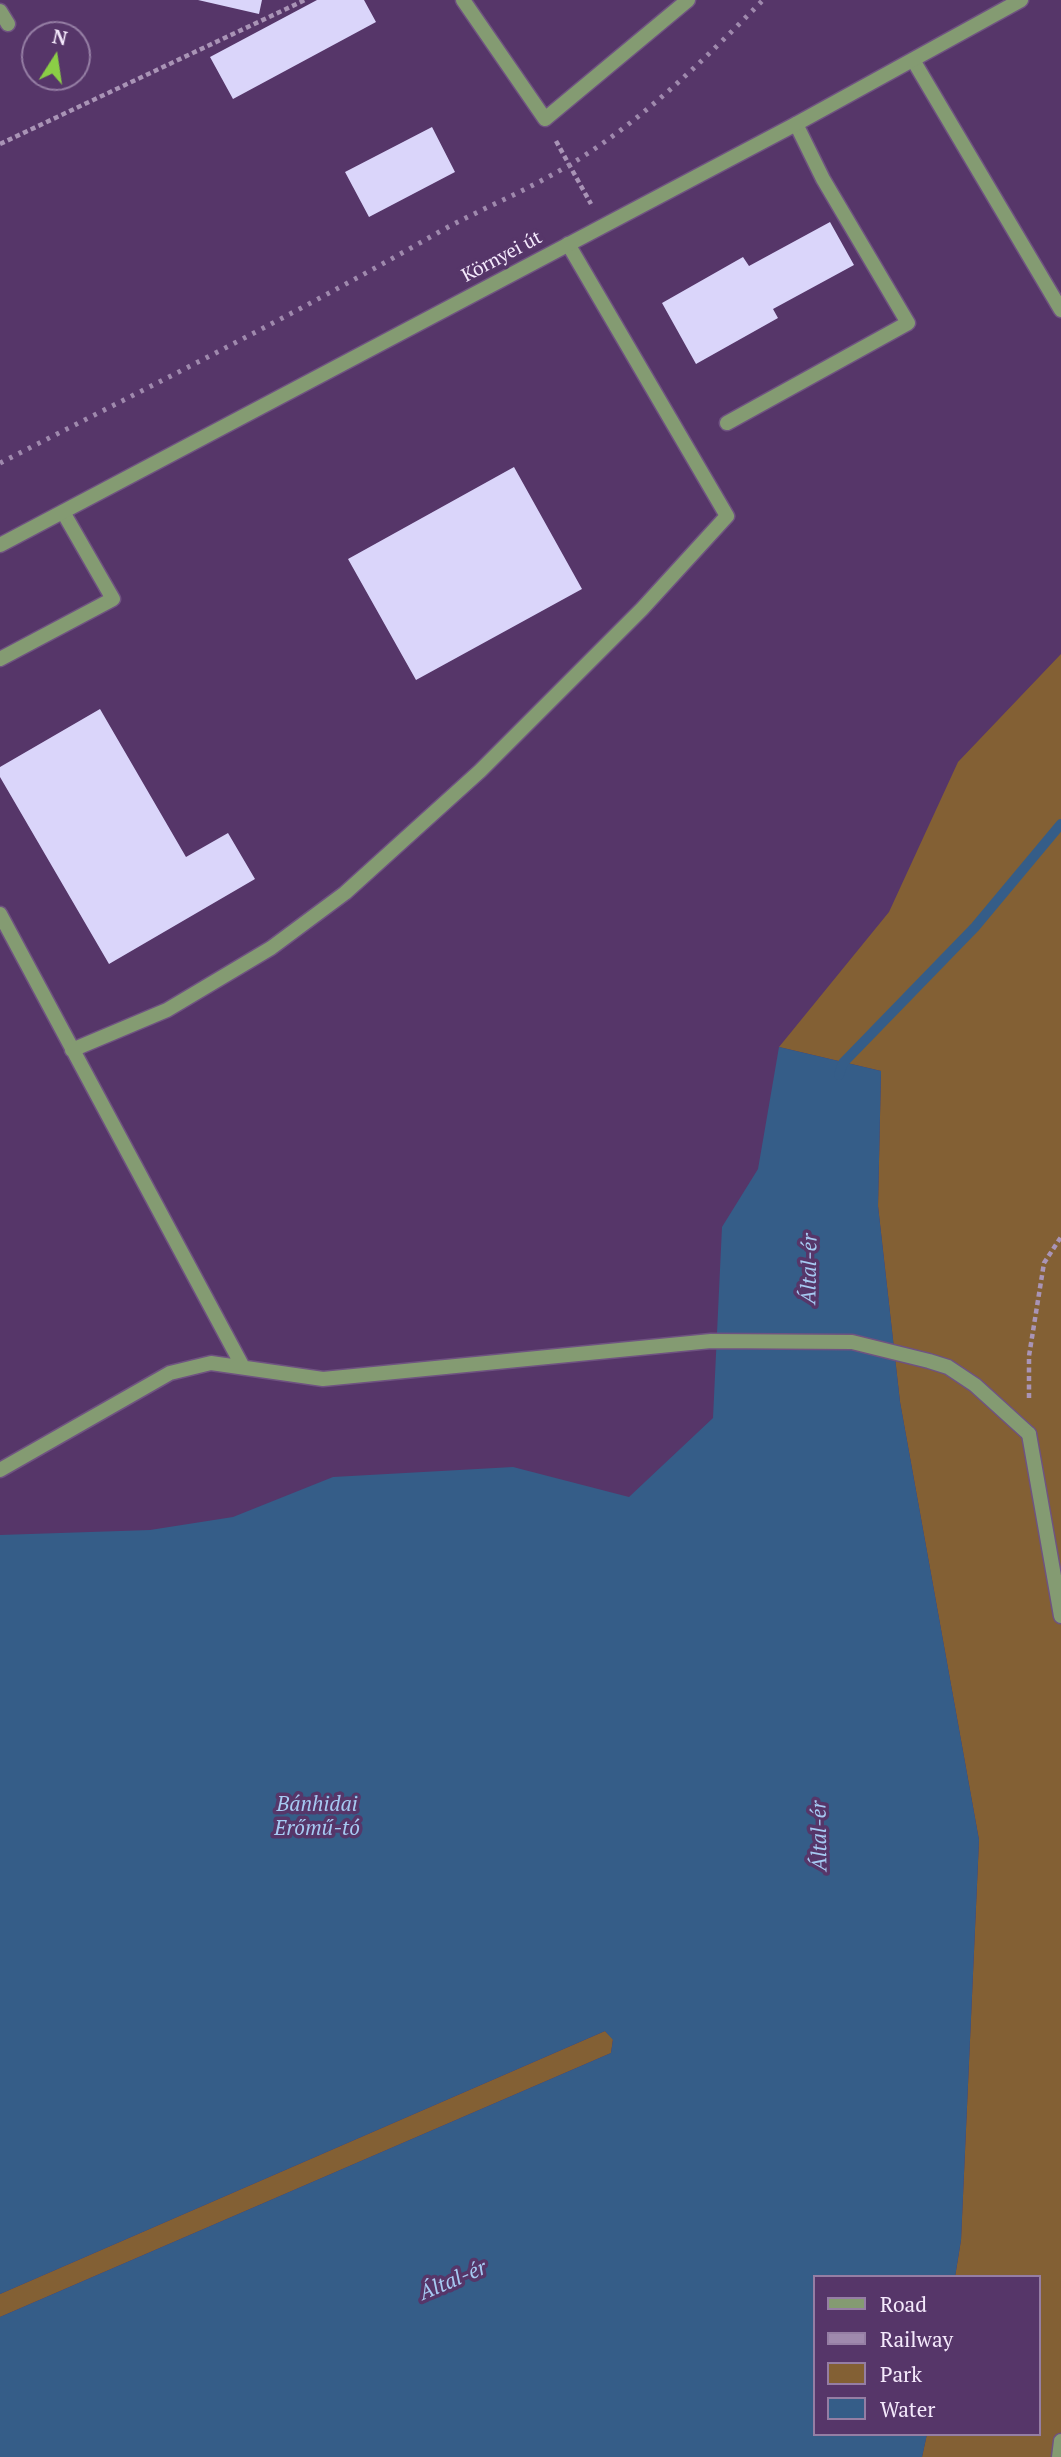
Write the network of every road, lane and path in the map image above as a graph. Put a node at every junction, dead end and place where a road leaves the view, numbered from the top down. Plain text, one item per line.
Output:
1 (305, 0) edge
2 (463, 0) edge
3 (688, 0) edge
4 (1020, 0) edge
5 (296, 3) edge
6 (0, 11) edge
7 (8, 24) dead end
8 (913, 60) junction
9 (545, 118) junction
10 (796, 124) junction
11 (0, 144) edge
12 (604, 225) junction
13 (568, 244) junction
14 (1061, 310) edge
15 (727, 423) dead end
16 (63, 512) junction
17 (0, 545) edge
18 (0, 659) edge
19 (0, 914) edge
20 (72, 1050) junction
21 (1061, 1237) edge
22 (243, 1367) junction
23 (1028, 1434) junction
24 (0, 1470) edge
25 (1061, 1616) edge
26 (1061, 2441) edge
27 (1059, 2457) edge

1 - 5 path
2 - 9 street
3 - 9 street
4 - 8 street, Környei út
5 - 11 path
6 - 7 street
8 - 10 street, Környei út
8 - 14 street
9 - 12 path
10 - 12 street, Környei út
10 - 15 street
12 - 13 street, Környei út
13 - 16 street, Környei út
13 - 20 street
16 - 17 street, Környei út
16 - 18 street
19 - 20 street
20 - 22 street
21 - 23 path
22 - 23 street
22 - 24 street
23 - 25 street
26 - 27 street

